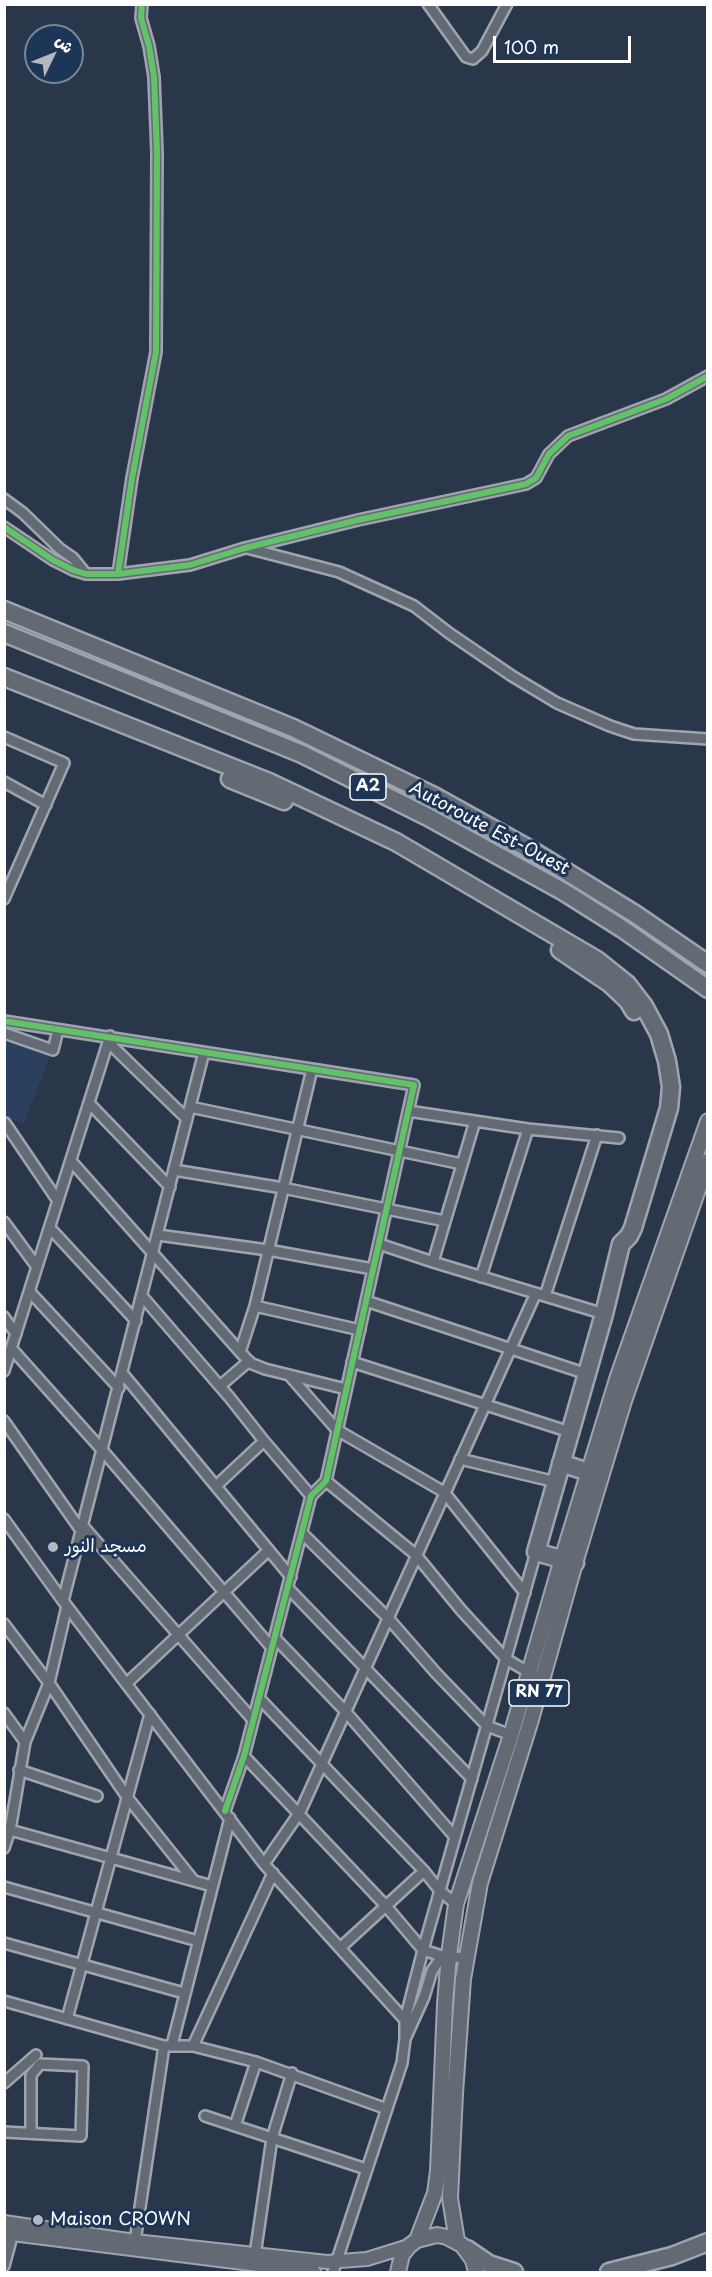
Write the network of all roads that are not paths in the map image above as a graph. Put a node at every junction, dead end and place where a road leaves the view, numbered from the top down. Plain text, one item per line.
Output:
1 (142, 4) edge
2 (428, 4) edge
3 (507, 4) edge
4 (708, 376) edge
5 (4, 499) edge
6 (4, 527) edge
7 (245, 548) junction
8 (86, 574) junction
9 (118, 574) junction
10 (4, 610) edge
11 (4, 633) edge
12 (4, 677) edge
13 (4, 689) edge
14 (4, 737) edge
15 (708, 739) edge
16 (4, 782) edge
17 (46, 805) junction
18 (9, 878) edge
19 (4, 899) edge
20 (708, 964) edge
21 (708, 988) edge
22 (4, 1021) edge
23 (58, 1030) junction
24 (4, 1033) edge
25 (109, 1039) junction
26 (204, 1052) junction
27 (312, 1069) junction
28 (89, 1103) junction
29 (190, 1107) junction
30 (408, 1111) junction
31 (187, 1119) junction
32 (475, 1121) junction
33 (708, 1121) edge
34 (5, 1123) edge
35 (298, 1128) junction
36 (528, 1129) junction
37 (597, 1135) junction
38 (619, 1138) dead end
39 (400, 1150) junction
40 (71, 1161) junction
41 (708, 1161) edge
42 (462, 1164) junction
43 (174, 1170) junction
44 (170, 1187) junction
45 (283, 1188) junction
46 (58, 1201) junction
47 (387, 1209) junction
48 (445, 1221) junction
49 (4, 1222) edge
50 (50, 1228) junction
51 (158, 1235) junction
52 (379, 1244) junction
53 (268, 1250) junction
54 (620, 1252) junction
55 (153, 1254) junction
56 (433, 1262) junction
57 (37, 1267) junction
58 (373, 1269) junction
59 (481, 1277) junction
60 (30, 1292) junction
61 (540, 1295) junction
62 (142, 1296) junction
63 (366, 1300) junction
64 (255, 1306) junction
65 (604, 1314) junction
66 (4, 1317) edge
67 (136, 1321) junction
68 (360, 1330) junction
69 (16, 1334) junction
70 (510, 1348) junction
71 (12, 1349) junction
72 (240, 1352) junction
73 (249, 1362) junction
74 (352, 1362) junction
75 (4, 1371) edge
76 (123, 1374) junction
77 (587, 1374) junction
78 (288, 1375) junction
79 (220, 1386) junction
80 (119, 1388) junction
81 (346, 1389) junction
82 (485, 1405) junction
83 (4, 1421) edge
84 (337, 1430) junction
85 (570, 1432) junction
86 (264, 1441) junction
87 (103, 1451) junction
88 (460, 1459) junction
89 (561, 1463) junction
90 (588, 1472) junction
91 (326, 1481) junction
92 (556, 1482) junction
93 (216, 1486) junction
94 (444, 1492) junction
95 (311, 1496) junction
96 (4, 1519) edge
97 (83, 1529) junction
98 (302, 1533) junction
99 (269, 1550) junction
100 (536, 1552) junction
101 (416, 1555) junction
102 (568, 1561) junction
103 (291, 1577) junction
104 (288, 1588) junction
105 (224, 1591) junction
106 (525, 1593) junction
107 (65, 1604) junction
108 (388, 1618) junction
109 (4, 1624) edge
110 (177, 1635) junction
111 (275, 1638) junction
112 (272, 1648) junction
113 (506, 1659) junction
114 (365, 1669) junction
115 (530, 1673) junction
116 (542, 1681) junction
117 (49, 1683) junction
118 (127, 1683) junction
119 (259, 1698) junction
120 (345, 1711) junction
121 (4, 1713) edge
122 (150, 1714) junction
123 (253, 1720) junction
124 (487, 1726) junction
125 (511, 1735) junction
126 (25, 1742) junction
127 (244, 1755) junction
128 (510, 1762) junction
129 (322, 1764) junction
130 (19, 1770) junction
131 (472, 1779) junction
132 (97, 1796) dead end
133 (127, 1797) junction
134 (4, 1805) edge
135 (300, 1812) junction
136 (227, 1815) junction
137 (13, 1816) junction
138 (10, 1830) junction
139 (455, 1837) junction
140 (4, 1848) edge
141 (111, 1858) junction
142 (264, 1864) junction
143 (424, 1871) junction
144 (273, 1873) junction
145 (195, 1881) junction
146 (212, 1886) junction
147 (4, 1887) edge
148 (440, 1891) junction
149 (385, 1905) junction
150 (456, 1905) junction
151 (96, 1913) junction
152 (198, 1941) junction
153 (4, 1943) edge
154 (340, 1948) junction
155 (423, 1950) junction
156 (445, 1955) junction
157 (466, 1958) junction
158 (82, 1965) junction
159 (184, 1993) junction
160 (4, 2001) edge
161 (67, 2019) junction
162 (405, 2020) junction
163 (405, 2039) junction
164 (168, 2045) junction
165 (193, 2046) junction
166 (36, 2055) dead end
167 (256, 2062) junction
168 (292, 2073) junction
169 (4, 2083) edge
170 (387, 2109) junction
171 (205, 2116) dead end
172 (235, 2126) junction
173 (4, 2132) edge
174 (31, 2133) junction
175 (272, 2138) junction
176 (366, 2169) junction
177 (9, 2228) edge
178 (135, 2241) junction
179 (708, 2242) edge
180 (413, 2243) junction
181 (462, 2245) junction
182 (255, 2255) junction
183 (4, 2266) edge
184 (335, 2267) edge
185 (314, 2272) edge
186 (398, 2272) edge
187 (476, 2272) edge
188 (514, 2272) edge
189 (609, 2272) edge

1 - 9 street
2 - 3 street
4 - 7 street
5 - 8 street
6 - 8 street
7 - 9 street
7 - 15 street
8 - 9 street
10 - 20 highway, Autoroute Est-Ouest / A2
11 - 21 highway, Autoroute Est-Ouest / A2
12 - 54 highway
13 - 54 highway
14 - 17 street
16 - 17 street
17 - 18 street
18 - 19 street
22 - 23 street
23 - 24 street
23 - 25 street
25 - 26 street
25 - 28 street
25 - 31 street
26 - 27 street
26 - 29 street
27 - 30 street
27 - 35 street
28 - 40 street
28 - 44 street
29 - 31 street
29 - 35 street
30 - 32 street
30 - 39 street
31 - 43 street
32 - 36 street
32 - 42 street
33 - 90 main road
34 - 46 street
35 - 39 street
35 - 45 street
36 - 37 street
36 - 59 street
37 - 38 street
37 - 61 street
39 - 42 street
39 - 47 street
40 - 46 street
40 - 55 street
41 - 102 main road, RN 77
42 - 48 street
43 - 44 street
43 - 45 street
44 - 51 street
45 - 47 street
45 - 53 street
46 - 50 street
47 - 48 street
47 - 52 street
48 - 56 street
49 - 57 street
50 - 57 street
50 - 67 street
51 - 53 street
51 - 55 street
52 - 56 street
52 - 58 street
53 - 58 street
53 - 64 street
54 - 65 highway
55 - 62 street
55 - 72 street
56 - 59 street
57 - 60 street
58 - 63 street
59 - 61 street
60 - 69 street
60 - 80 street
61 - 65 street
61 - 70 street
62 - 67 street
62 - 79 street
63 - 68 street
63 - 70 street
64 - 68 street
64 - 72 street
65 - 77 highway
66 - 69 street
67 - 76 street
68 - 74 street
69 - 71 street
70 - 77 street
70 - 82 street
71 - 75 street
71 - 87 street
72 - 73 street
73 - 78 street
73 - 79 street
74 - 81 street
74 - 82 street
76 - 80 street
76 - 93 street
77 - 85 highway
78 - 81 street
78 - 84 street
79 - 86 street
80 - 87 street
81 - 84 street
82 - 85 street
82 - 88 street
83 - 97 street
84 - 91 street
84 - 94 street
85 - 89 highway
86 - 93 street
86 - 95 street
87 - 97 street
87 - 105 street
88 - 92 street
88 - 94 street
89 - 90 highway
89 - 92 highway
90 - 102 main road
91 - 95 street
91 - 101 street
92 - 100 highway
93 - 99 street
94 - 101 street
94 - 106 street
95 - 98 street
96 - 107 street
97 - 107 street
97 - 110 street
98 - 103 street
98 - 108 street
99 - 103 street
99 - 105 street
100 - 102 highway
100 - 106 street
101 - 108 street
101 - 113 street
102 - 115 main road
102 - 116 main road, RN 77
103 - 104 street
104 - 111 street
104 - 114 street
105 - 110 street
105 - 112 street
106 - 113 street
107 - 117 street
107 - 118 street
108 - 114 street
108 - 124 street
109 - 117 street
110 - 118 street
110 - 123 street
111 - 112 street
111 - 120 street
112 - 119 street
113 - 115 street
113 - 124 street
114 - 120 street
114 - 131 street
115 - 116 street
115 - 125 main road
116 - 128 main road, RN 77
117 - 126 street
117 - 133 street
118 - 122 street
119 - 123 street
119 - 129 street
120 - 129 street
120 - 139 street
121 - 126 street
122 - 133 street
122 - 136 street
123 - 127 street
124 - 125 street
124 - 131 street
125 - 128 main road
126 - 130 street
127 - 135 street
127 - 136 street
128 - 150 main road
128 - 157 main road, RN 77
129 - 135 street
129 - 143 street
130 - 132 street
130 - 137 street
131 - 139 street
133 - 141 street
133 - 145 street
134 - 137 street
135 - 142 street
135 - 149 street
136 - 142 street
136 - 146 street
137 - 138 street
138 - 140 street
138 - 141 street
139 - 148 street
141 - 145 street
141 - 151 street
142 - 144 street
143 - 148 street
143 - 149 street
144 - 154 street
144 - 165 street
145 - 146 street
146 - 152 street
147 - 151 street
148 - 150 street
148 - 155 street
149 - 154 street
149 - 155 street
150 - 156 main road
151 - 152 street
151 - 158 street
152 - 159 street
153 - 158 street
154 - 162 street
155 - 156 street
155 - 162 street
156 - 157 street
156 - 163 street
156 - 180 main road
157 - 181 main road, RN 77
158 - 159 street
158 - 161 street
159 - 164 street
160 - 161 street
161 - 164 street
162 - 163 street
163 - 170 street
164 - 165 street
164 - 178 street
165 - 167 street
166 - 169 street
167 - 168 street
167 - 172 street
168 - 170 street
168 - 175 street
170 - 176 street
171 - 172 street
172 - 175 street
173 - 174 street
174 - 174 street
175 - 176 street
175 - 182 street
176 - 184 street
177 - 178 main road
177 - 183 street
177 - 185 main road
178 - 182 main road
179 - 189 highway
180 - 181 main road
180 - 184 main road
180 - 186 main road
181 - 187 main road
181 - 188 highway
182 - 184 main road

